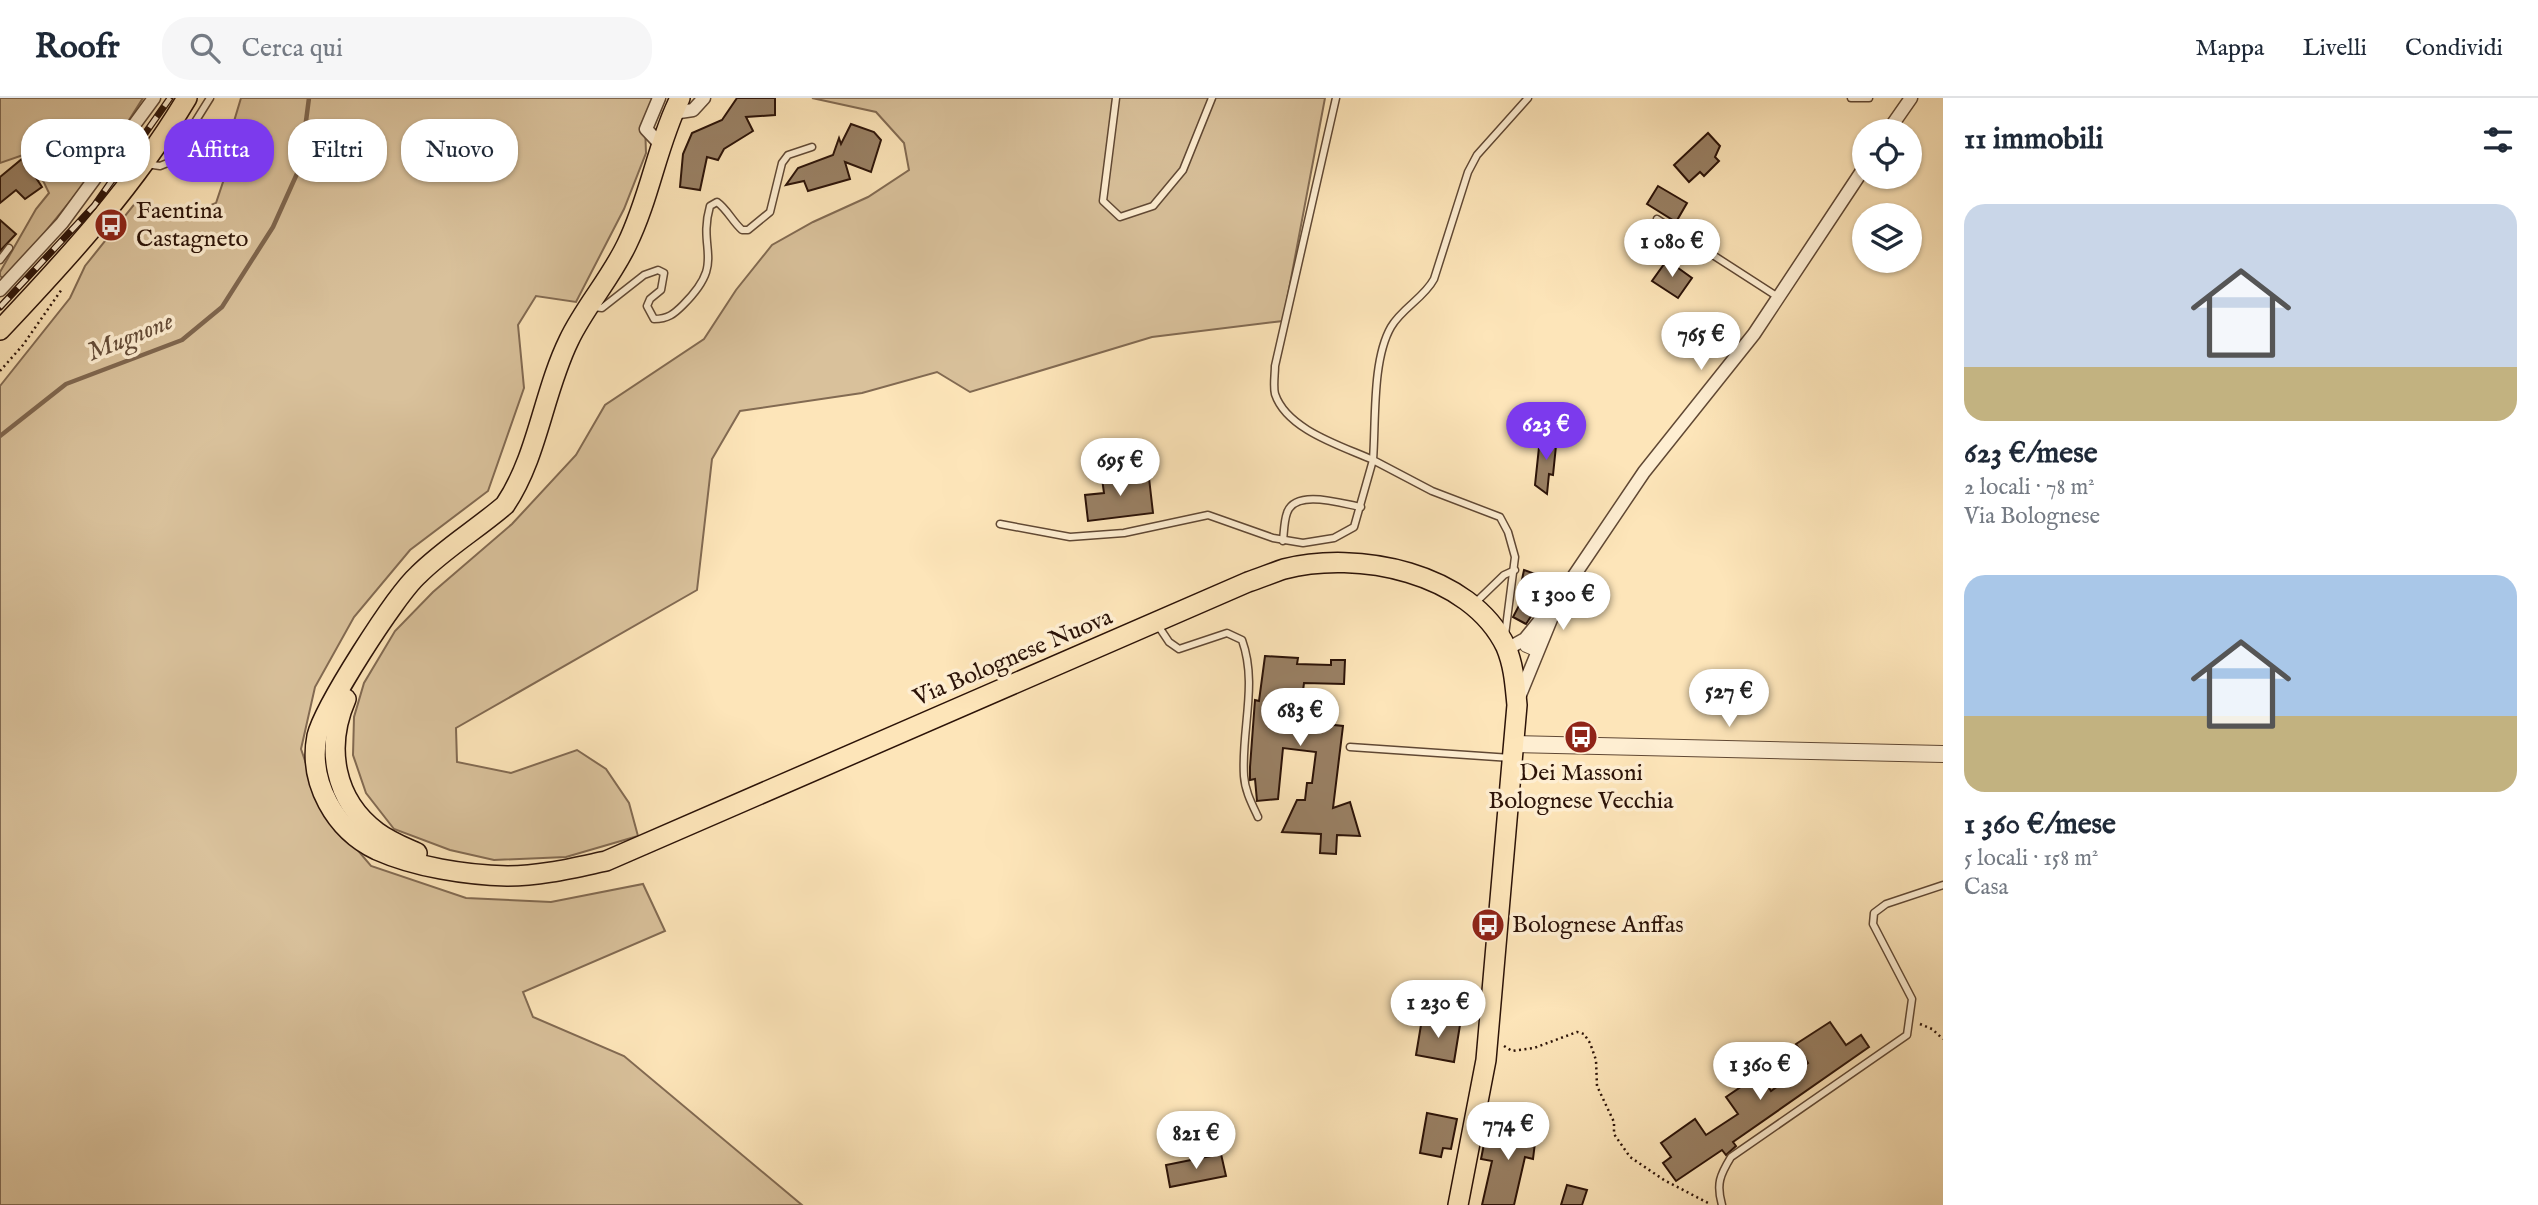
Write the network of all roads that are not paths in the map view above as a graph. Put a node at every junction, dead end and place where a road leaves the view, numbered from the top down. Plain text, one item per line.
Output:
1 (154, 98) edge
2 (187, 98) edge
3 (210, 98) edge
4 (659, 98) edge
5 (704, 98) edge
6 (1116, 98) edge
7 (1212, 98) edge
8 (1336, 98) edge
9 (1528, 98) edge
10 (1852, 98) edge
11 (1869, 98) edge
12 (1910, 98) edge
13 (677, 105) edge
14 (1896, 119) edge
15 (661, 145) junction
16 (812, 147) dead end
17 (150, 155) edge
18 (150, 165) edge
19 (130, 182) edge
20 (1852, 186) edge
21 (1657, 219) dead end
22 (9, 248) dead end
23 (0, 260) edge
24 (0, 290) edge
25 (1778, 297) junction
26 (591, 306) junction
27 (0, 330) edge
28 (1373, 460) junction
29 (1361, 507) junction
30 (1000, 524) dead end
31 (1283, 541) junction
32 (1515, 570) junction
33 (1563, 592) junction
34 (1473, 604) junction
35 (1156, 623) junction
36 (1509, 645) junction
37 (1533, 658) junction
38 (1517, 705) junction
39 (1350, 747) dead end
40 (1514, 751) junction
41 (1943, 754) edge
42 (1258, 817) dead end
43 (1943, 885) edge
44 (1458, 1205) edge
45 (1721, 1205) edge

1 - 24 street
2 - 17 main road
3 - 18 lane
4 - 15 street
5 - 13 street
6 - 7 lane
8 - 28 lane
9 - 28 lane
10 - 11 lane
12 - 14 street
13 - 15 main road, Via Bolognese Nuova
15 - 26 main road, Via Bolognese Nuova
16 - 26 lane
19 - 27 main road
20 - 25 street
21 - 25 lane
22 - 23 lane
25 - 33 street
26 - 35 main road, Via Bolognese Nuova
28 - 29 lane
28 - 32 lane
29 - 31 lane
29 - 31 lane
30 - 31 lane
32 - 34 lane
32 - 36 lane
33 - 36 street
33 - 37 street
34 - 35 main road, Via Bolognese Nuova
34 - 36 main road, Via Bolognese Nuova
35 - 42 lane
36 - 37 street
36 - 38 main road, Via Bolognese Nuova
37 - 38 street
38 - 40 main road, Via Bolognese Nuova
39 - 40 lane
40 - 41 street
40 - 44 main road, Via Bolognese Nuova
43 - 45 lane

